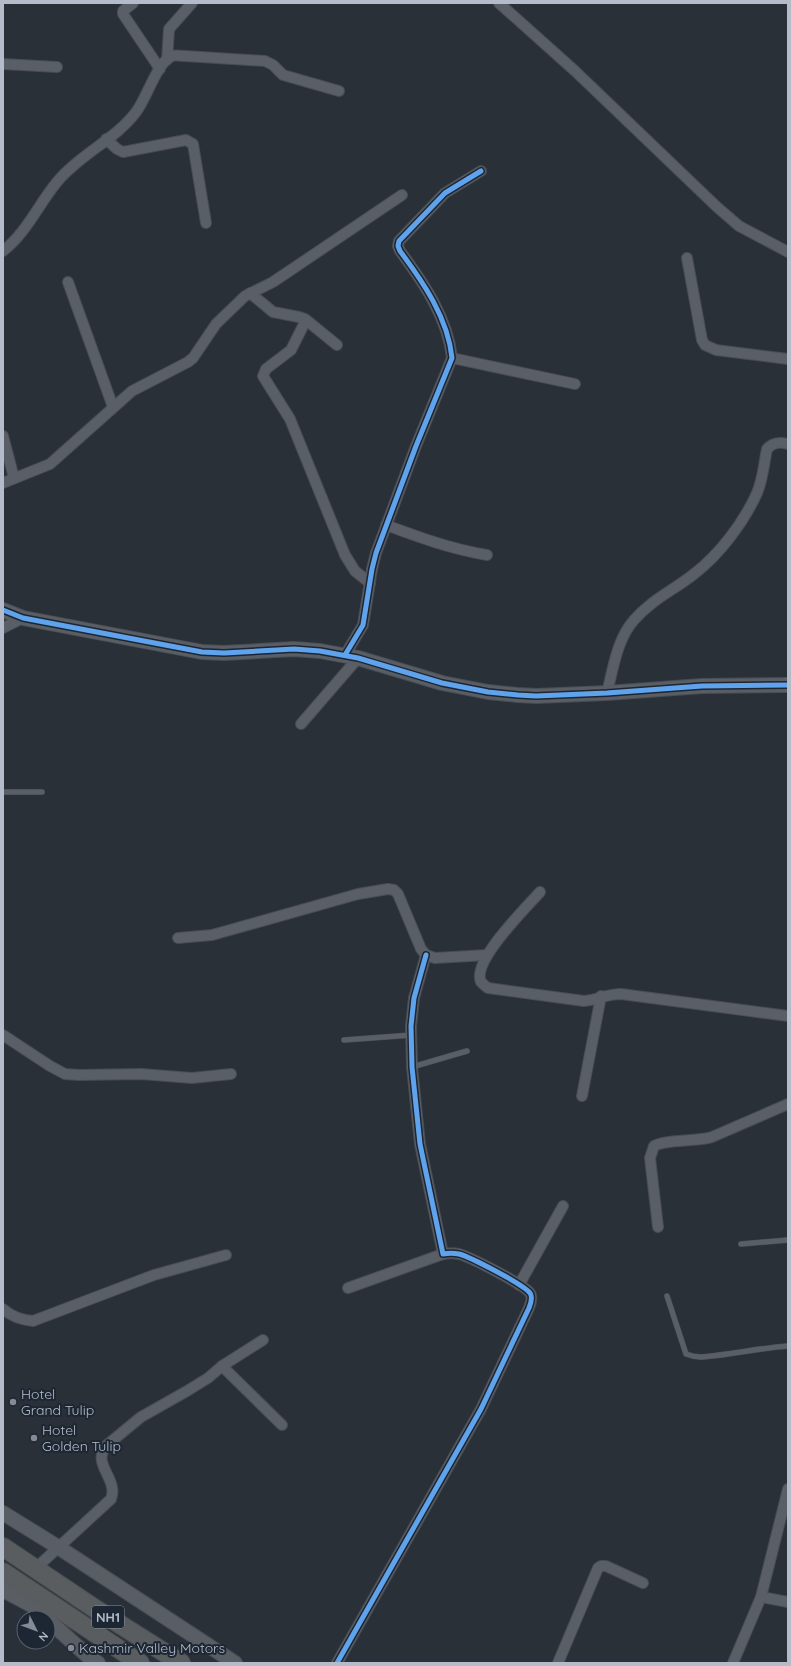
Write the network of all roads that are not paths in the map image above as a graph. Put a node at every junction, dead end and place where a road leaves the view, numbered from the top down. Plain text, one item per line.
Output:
1 (133, 3) edge
2 (192, 3) edge
3 (499, 3) edge
4 (166, 60) junction
5 (3, 64) edge
6 (57, 68) dead end
7 (160, 69) junction
8 (339, 91) dead end
9 (106, 139) junction
10 (481, 171) dead end
11 (402, 195) dead end
12 (206, 223) dead end
13 (3, 251) edge
14 (788, 252) edge
15 (687, 258) dead end
16 (68, 282) dead end
17 (250, 293) junction
18 (306, 320) junction
19 (338, 345) dead end
20 (452, 358) junction
21 (788, 359) edge
22 (575, 384) dead end
23 (113, 407) junction
24 (3, 436) edge
25 (788, 444) edge
26 (14, 478) junction
27 (3, 483) edge
28 (386, 525) junction
29 (488, 555) dead end
30 (370, 583) junction
31 (3, 610) edge
32 (23, 618) junction
33 (3, 628) edge
34 (352, 656) junction
35 (788, 684) edge
36 (607, 693) junction
37 (300, 724) dead end
38 (3, 792) edge
39 (42, 792) dead end
40 (540, 892) dead end
41 (178, 938) dead end
42 (426, 955) junction
43 (487, 955) junction
44 (601, 996) junction
45 (788, 1016) edge
46 (3, 1035) edge
47 (412, 1035) junction
48 (344, 1040) dead end
49 (467, 1050) dead end
50 (412, 1067) junction
51 (231, 1074) dead end
52 (582, 1096) dead end
53 (788, 1104) edge
54 (563, 1206) dead end
55 (658, 1227) dead end
56 (788, 1240) edge
57 (741, 1244) dead end
58 (443, 1254) junction
59 (226, 1255) dead end
60 (520, 1285) junction
61 (348, 1288) dead end
62 (667, 1296) dead end
63 (3, 1309) edge
64 (263, 1340) dead end
65 (788, 1346) edge
66 (222, 1366) junction
67 (282, 1425) dead end
68 (788, 1489) edge
69 (3, 1513) edge
70 (3, 1547) edge
71 (58, 1547) junction
72 (36, 1568) junction
73 (3, 1572) edge
74 (643, 1583) dead end
75 (3, 1590) edge
76 (761, 1597) junction
77 (788, 1602) edge
78 (37, 1610) edge
79 (56, 1627) edge
80 (98, 1663) edge
81 (140, 1663) edge
82 (181, 1663) edge
83 (235, 1663) edge
84 (337, 1663) edge
85 (558, 1663) edge
86 (733, 1663) edge

1 - 7 street
2 - 4 street
3 - 14 street
4 - 7 street
4 - 8 street
5 - 6 street
7 - 9 street
9 - 12 street
9 - 13 street
10 - 20 street
11 - 17 street
15 - 21 street
16 - 23 street
17 - 18 street
17 - 23 street
18 - 19 street
18 - 30 street
20 - 22 street
20 - 28 street
23 - 26 street
24 - 26 street
25 - 36 street
26 - 27 street
28 - 29 street
28 - 30 street
30 - 34 street
31 - 32 street
32 - 33 street
32 - 34 street
34 - 36 street
34 - 37 street
35 - 36 street
38 - 39 lane
40 - 43 street
41 - 42 street
42 - 43 street
42 - 47 street
43 - 44 street
44 - 45 street
44 - 52 street
46 - 51 street
47 - 48 lane
47 - 50 street
49 - 50 lane
50 - 58 street
53 - 55 street
54 - 60 street
56 - 57 lane
58 - 60 street
58 - 61 street
59 - 63 street
60 - 84 street
62 - 65 lane
64 - 66 street
66 - 67 street
66 - 71 street
68 - 76 street
69 - 71 street
70 - 72 highway, NH1
71 - 72 street
71 - 83 street
72 - 82 highway, NH1
73 - 81 highway, NH1
74 - 85 street
75 - 78 street
76 - 77 street
76 - 86 street
79 - 80 street

